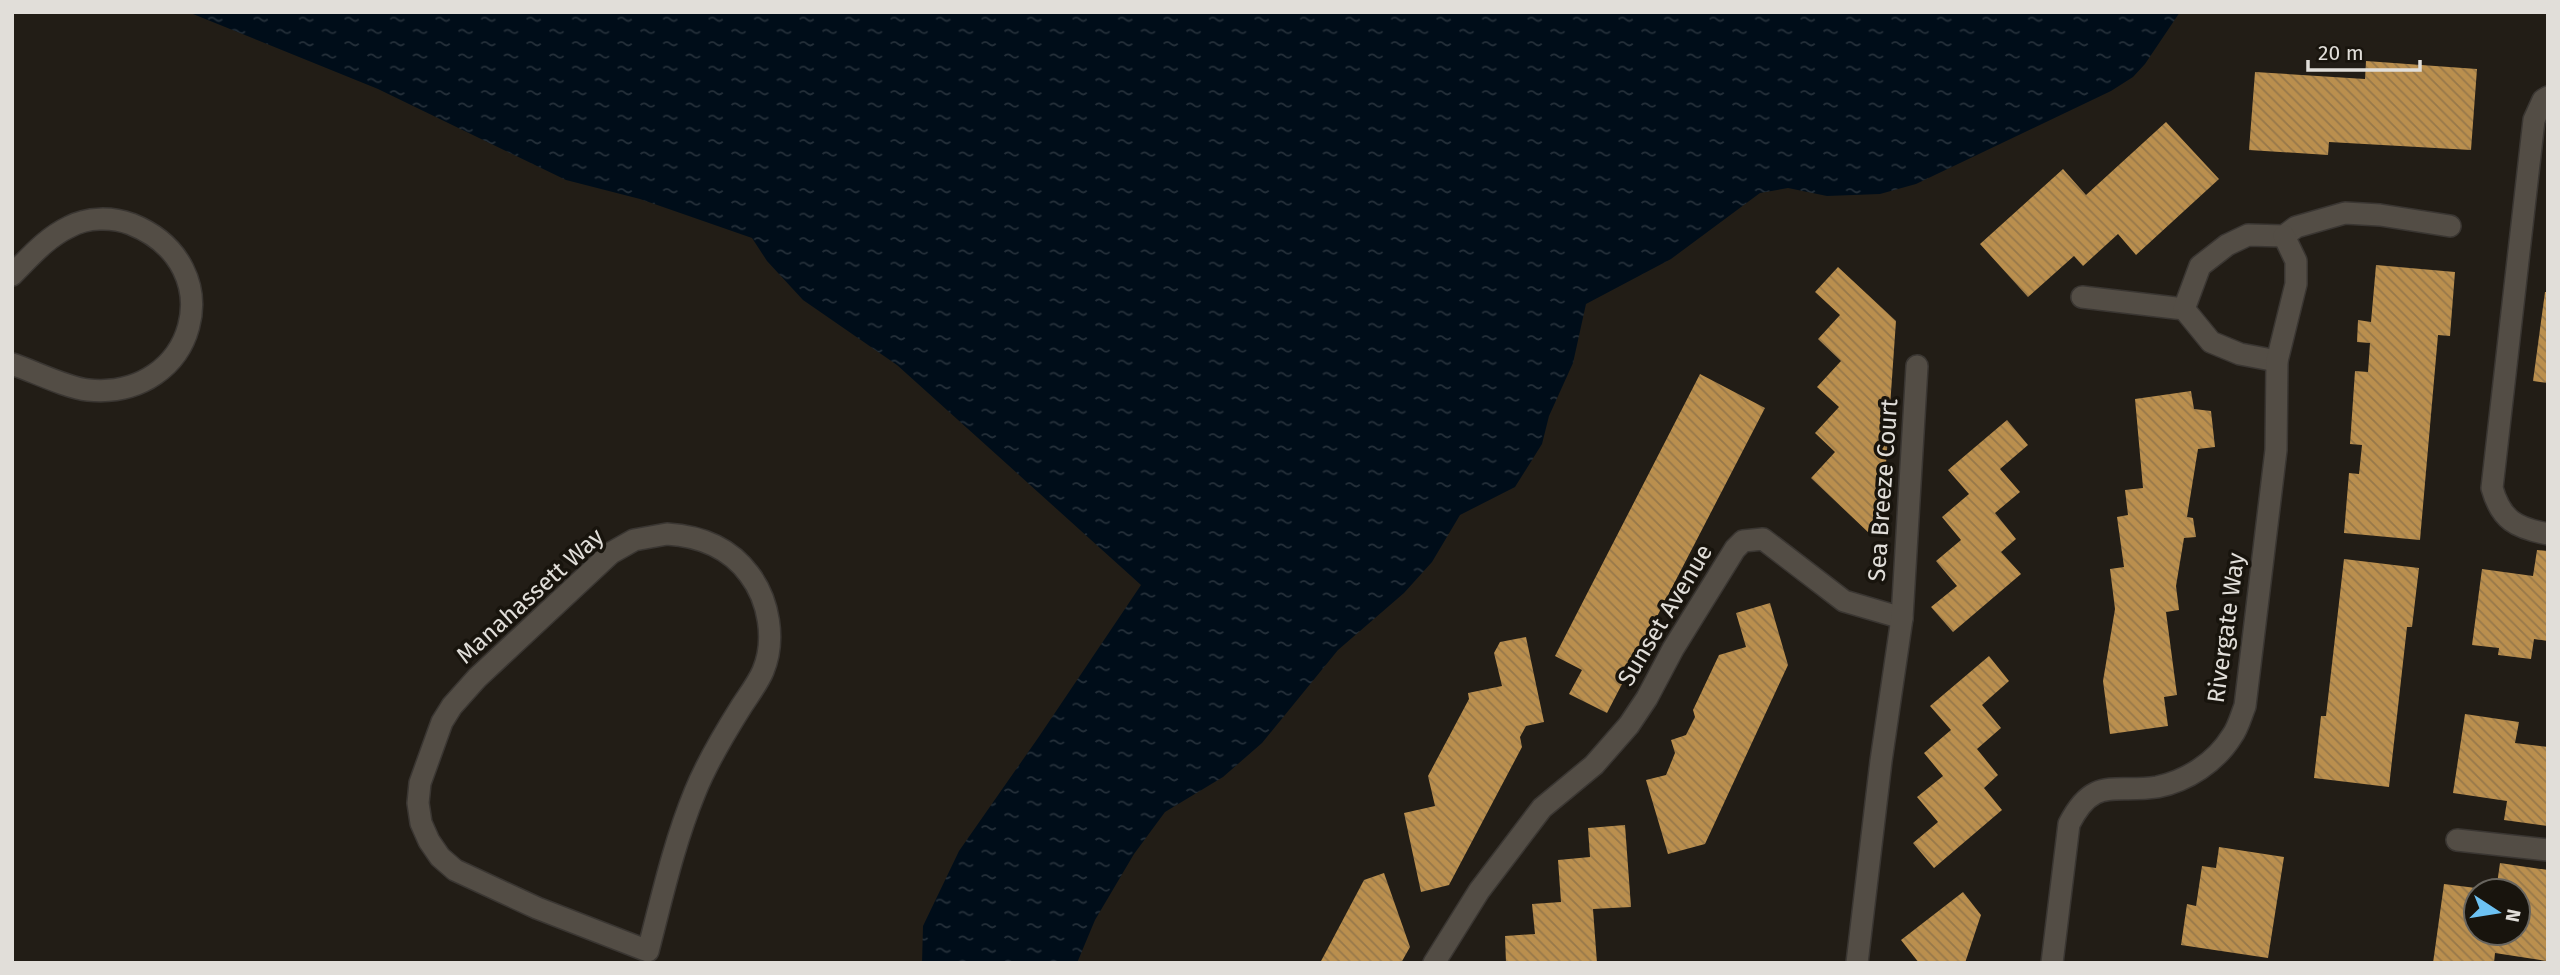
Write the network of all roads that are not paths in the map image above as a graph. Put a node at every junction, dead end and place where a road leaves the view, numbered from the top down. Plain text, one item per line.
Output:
1 (2548, 97) edge
2 (2449, 226) dead end
3 (2284, 236) junction
4 (12, 275) edge
5 (2082, 297) dead end
6 (2184, 309) junction
7 (2277, 360) junction
8 (12, 364) edge
9 (1917, 366) dead end
10 (2548, 534) edge
11 (1902, 618) junction
12 (2457, 840) dead end
13 (2548, 850) edge
14 (648, 957) edge
15 (1434, 963) edge
16 (1857, 963) edge
17 (2052, 963) edge

1 - 10 street
2 - 3 street
3 - 6 street
3 - 7 street, Rivergate Way
4 - 8 street
5 - 6 street
6 - 7 street
7 - 17 street, Rivergate Way
9 - 11 street, Sea Breeze Court
11 - 15 street, Sunset Avenue
11 - 16 street
12 - 13 street
14 - 14 street, Manahassett Way

